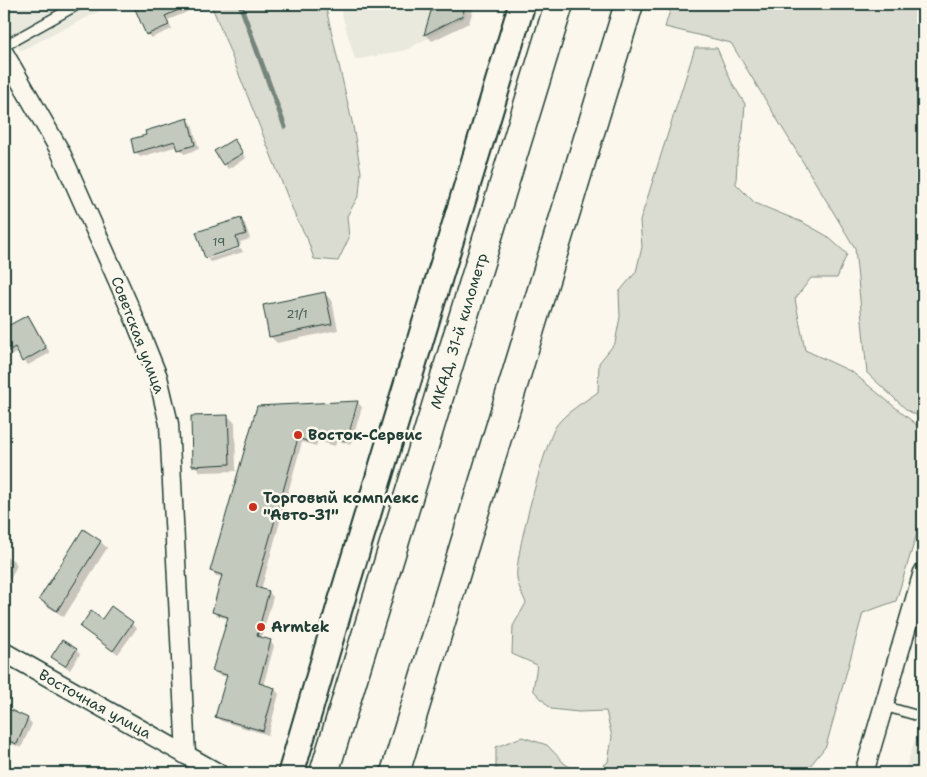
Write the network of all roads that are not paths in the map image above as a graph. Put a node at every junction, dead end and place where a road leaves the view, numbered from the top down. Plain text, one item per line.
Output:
1 (79, 4) edge
2 (522, 4) edge
3 (559, 4) edge
4 (629, 4) edge
5 (4, 46) edge
6 (4, 53) edge
7 (923, 573) edge
8 (4, 652) edge
9 (884, 706) junction
10 (922, 718) dead end
11 (186, 755) junction
12 (218, 773) edge
13 (291, 773) edge
14 (324, 773) edge
15 (395, 773) edge
16 (864, 773) edge

1 - 5 lane
2 - 13 main road
3 - 14 highway, МКАД, 31-й километр
4 - 15 highway
6 - 11 street, Советская улица
7 - 9 street
8 - 11 street, Восточная улица
9 - 10 lane
9 - 16 street
11 - 12 street

